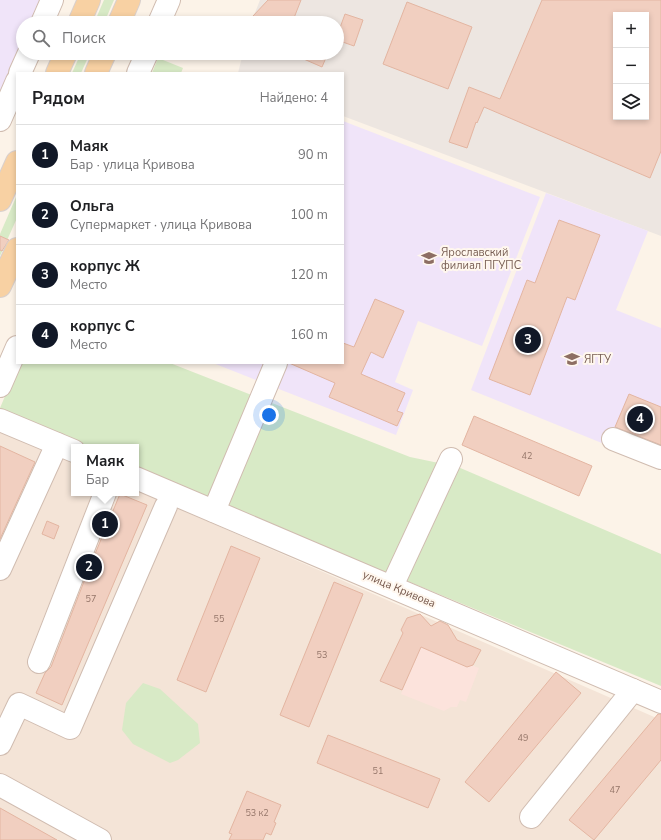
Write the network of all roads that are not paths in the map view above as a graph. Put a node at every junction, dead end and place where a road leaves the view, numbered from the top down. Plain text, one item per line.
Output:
1 (52, 0) edge
2 (89, 0) edge
3 (129, 0) edge
4 (169, 0) edge
5 (45, 16) edge
6 (82, 16) edge
7 (122, 16) edge
8 (163, 16) edge
9 (26, 60) edge
10 (63, 60) edge
11 (102, 60) edge
12 (144, 60) edge
13 (20, 72) edge
14 (57, 72) edge
15 (96, 72) edge
16 (138, 72) edge
17 (16, 83) edge
18 (0, 120) edge
19 (16, 164) edge
20 (0, 200) edge
21 (16, 251) edge
22 (0, 286) edge
23 (16, 349) edge
24 (276, 364) edge
25 (0, 386) edge
26 (0, 420) edge
27 (614, 439) dead end
28 (66, 448) edge
29 (661, 458) edge
30 (451, 459) dead end
31 (139, 480) edge
32 (139, 494) edge
33 (104, 496) edge
34 (169, 500) junction
35 (214, 511) junction
36 (0, 569) edge
37 (392, 586) junction
38 (39, 662) dead end
39 (633, 690) junction
40 (661, 702) edge
41 (0, 744) edge
42 (0, 785) edge
43 (531, 817) dead end
44 (100, 840) edge

1 - 5 street
2 - 6 main road
3 - 7 main road
4 - 8 street
9 - 13 street
10 - 14 main road
11 - 15 main road
12 - 16 street
17 - 18 street
19 - 20 main road
21 - 22 main road
23 - 25 street
24 - 35 street
26 - 28 street
27 - 29 street
28 - 36 street
30 - 37 street
31 - 34 street, улица Кривова
32 - 34 street
33 - 38 street
34 - 35 street, улица Кривова
34 - 41 street
35 - 37 street, улица Кривова
37 - 39 street, улица Кривова
39 - 40 street, улица Кривова
39 - 43 street
42 - 44 street

